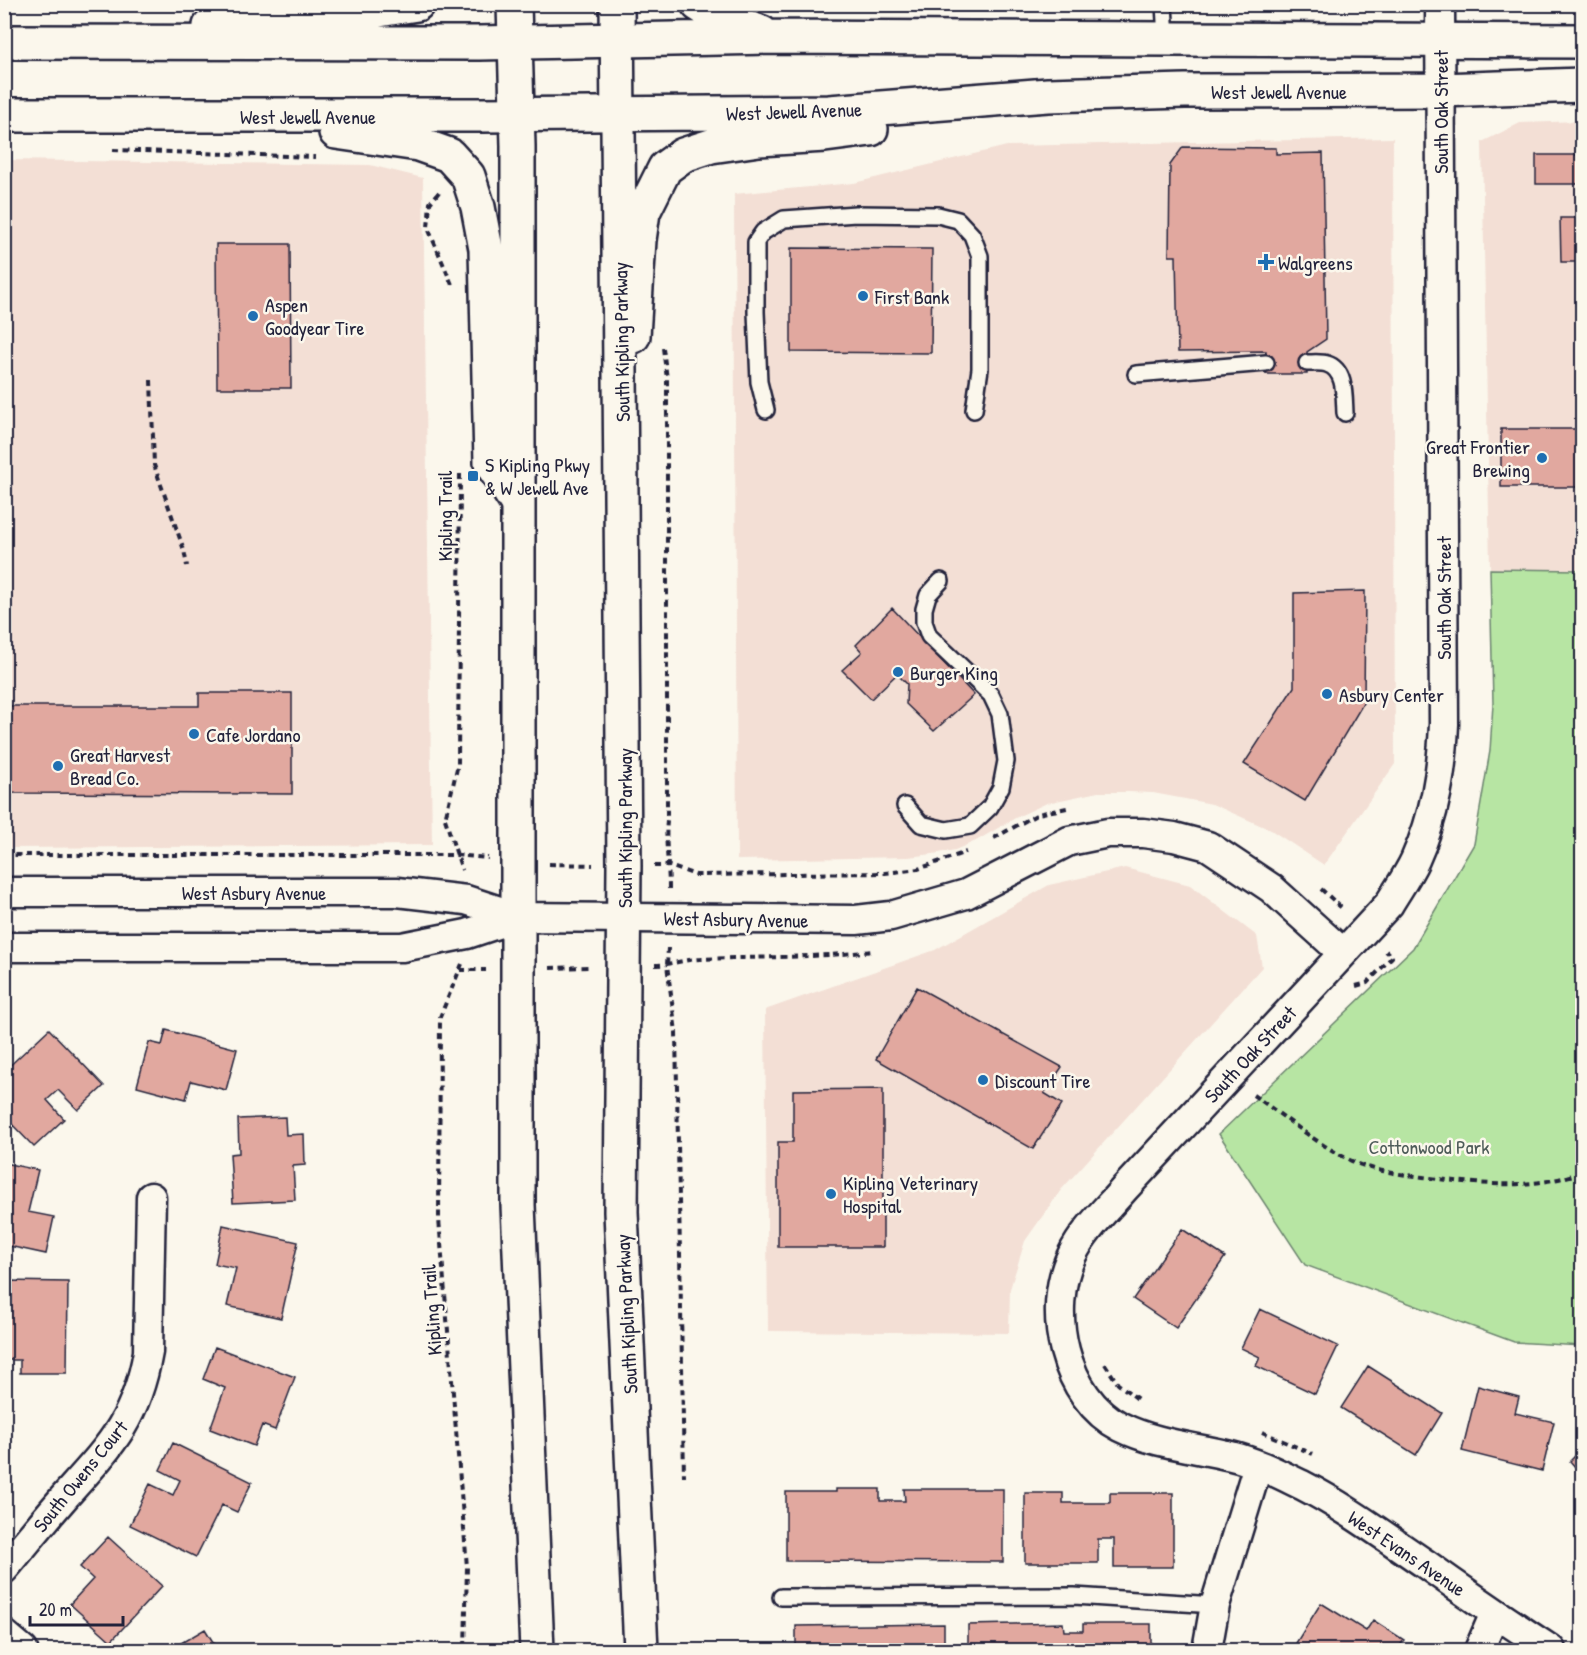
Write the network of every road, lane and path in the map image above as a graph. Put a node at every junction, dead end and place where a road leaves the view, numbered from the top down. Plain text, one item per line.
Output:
1 (417, 4) edge
2 (698, 4) edge
3 (1164, 4) edge
4 (1440, 4) edge
5 (514, 5) edge
6 (617, 5) edge
7 (772, 38) junction
8 (1166, 39) junction
9 (1440, 40) junction
10 (1582, 40) edge
11 (4, 42) edge
12 (115, 42) junction
13 (617, 42) junction
14 (515, 43) junction
15 (1582, 86) edge
16 (1441, 90) junction
17 (999, 100) junction
18 (517, 114) junction
19 (618, 114) junction
20 (4, 115) edge
21 (224, 116) junction
22 (107, 150) dead end
23 (318, 157) dead end
24 (444, 184) dead end
25 (453, 288) dead end
26 (662, 344) dead end
27 (1266, 363) dead end
28 (1307, 363) dead end
29 (1136, 374) dead end
30 (151, 380) dead end
31 (766, 411) dead end
32 (974, 411) dead end
33 (1345, 413) dead end
34 (460, 466) dead end
35 (622, 499) junction
36 (517, 504) junction
37 (187, 566) dead end
38 (941, 581) dead end
39 (905, 806) dead end
40 (1063, 808) dead end
41 (991, 840) dead end
42 (973, 848) dead end
43 (4, 855) edge
44 (455, 855) junction
45 (518, 861) junction
46 (624, 866) junction
47 (669, 866) junction
48 (4, 892) edge
49 (518, 917) junction
50 (624, 917) junction
51 (4, 947) edge
52 (1343, 953) junction
53 (624, 966) junction
54 (518, 969) junction
55 (1250, 1093) dead end
56 (1582, 1172) edge
57 (151, 1197) dead end
58 (1060, 1308) joint
59 (1102, 1360) dead end
60 (1141, 1401) dead end
61 (1258, 1431) dead end
62 (1314, 1455) dead end
63 (1258, 1465) junction
64 (684, 1477) dead end
65 (4, 1569) edge
66 (781, 1597) dead end
67 (1215, 1605) junction
68 (1495, 1613) junction
69 (4, 1634) edge
70 (23, 1650) edge
71 (465, 1650) edge
72 (537, 1650) edge
73 (641, 1650) edge
74 (1207, 1650) edge
75 (1479, 1650) edge
76 (1551, 1650) edge

1 - 12 main road
2 - 7 main road
3 - 8 lane
4 - 9 street, South Oak Street
5 - 6 path
5 - 14 main road
6 - 13 main road, South Kipling Parkway
7 - 8 main road
7 - 13 main road
8 - 9 main road
9 - 10 main road
9 - 16 street, South Oak Street
11 - 12 main road
12 - 14 main road
13 - 14 main road
13 - 19 main road, South Kipling Parkway
14 - 18 main road
15 - 16 main road, West Jewell Avenue
16 - 17 main road, West Jewell Avenue
16 - 52 street, South Oak Street
17 - 19 main road, West Jewell Avenue
17 - 35 main road
18 - 19 main road, West Jewell Avenue
18 - 21 main road, West Jewell Avenue
18 - 36 main road
19 - 35 main road, South Kipling Parkway
20 - 21 main road, West Jewell Avenue
21 - 36 main road
22 - 23 path
24 - 25 path
26 - 47 path
27 - 29 lane
28 - 33 lane
30 - 37 path
31 - 32 lane
34 - 44 path, Kipling Trail
35 - 46 main road, South Kipling Parkway
36 - 45 main road
38 - 39 lane
40 - 41 path
42 - 47 path
43 - 44 path
44 - 45 path
45 - 46 path
45 - 49 main road
46 - 47 path
46 - 50 main road, South Kipling Parkway
48 - 49 street, West Asbury Avenue
49 - 50 street, West Asbury Avenue
49 - 51 street
49 - 54 main road
50 - 52 street, West Asbury Avenue
50 - 53 main road, South Kipling Parkway
52 - 58 street, South Oak Street
53 - 54 path
53 - 64 path
53 - 73 main road, South Kipling Parkway
54 - 71 path, Kipling Trail
54 - 72 main road
55 - 56 path
57 - 65 street, South Owens Court
58 - 63 street, West Evans Avenue
59 - 60 path
61 - 62 path
63 - 67 street
63 - 68 street, West Evans Avenue
66 - 67 lane
67 - 74 street
68 - 75 street
68 - 76 street, West Evans Avenue
69 - 70 street

